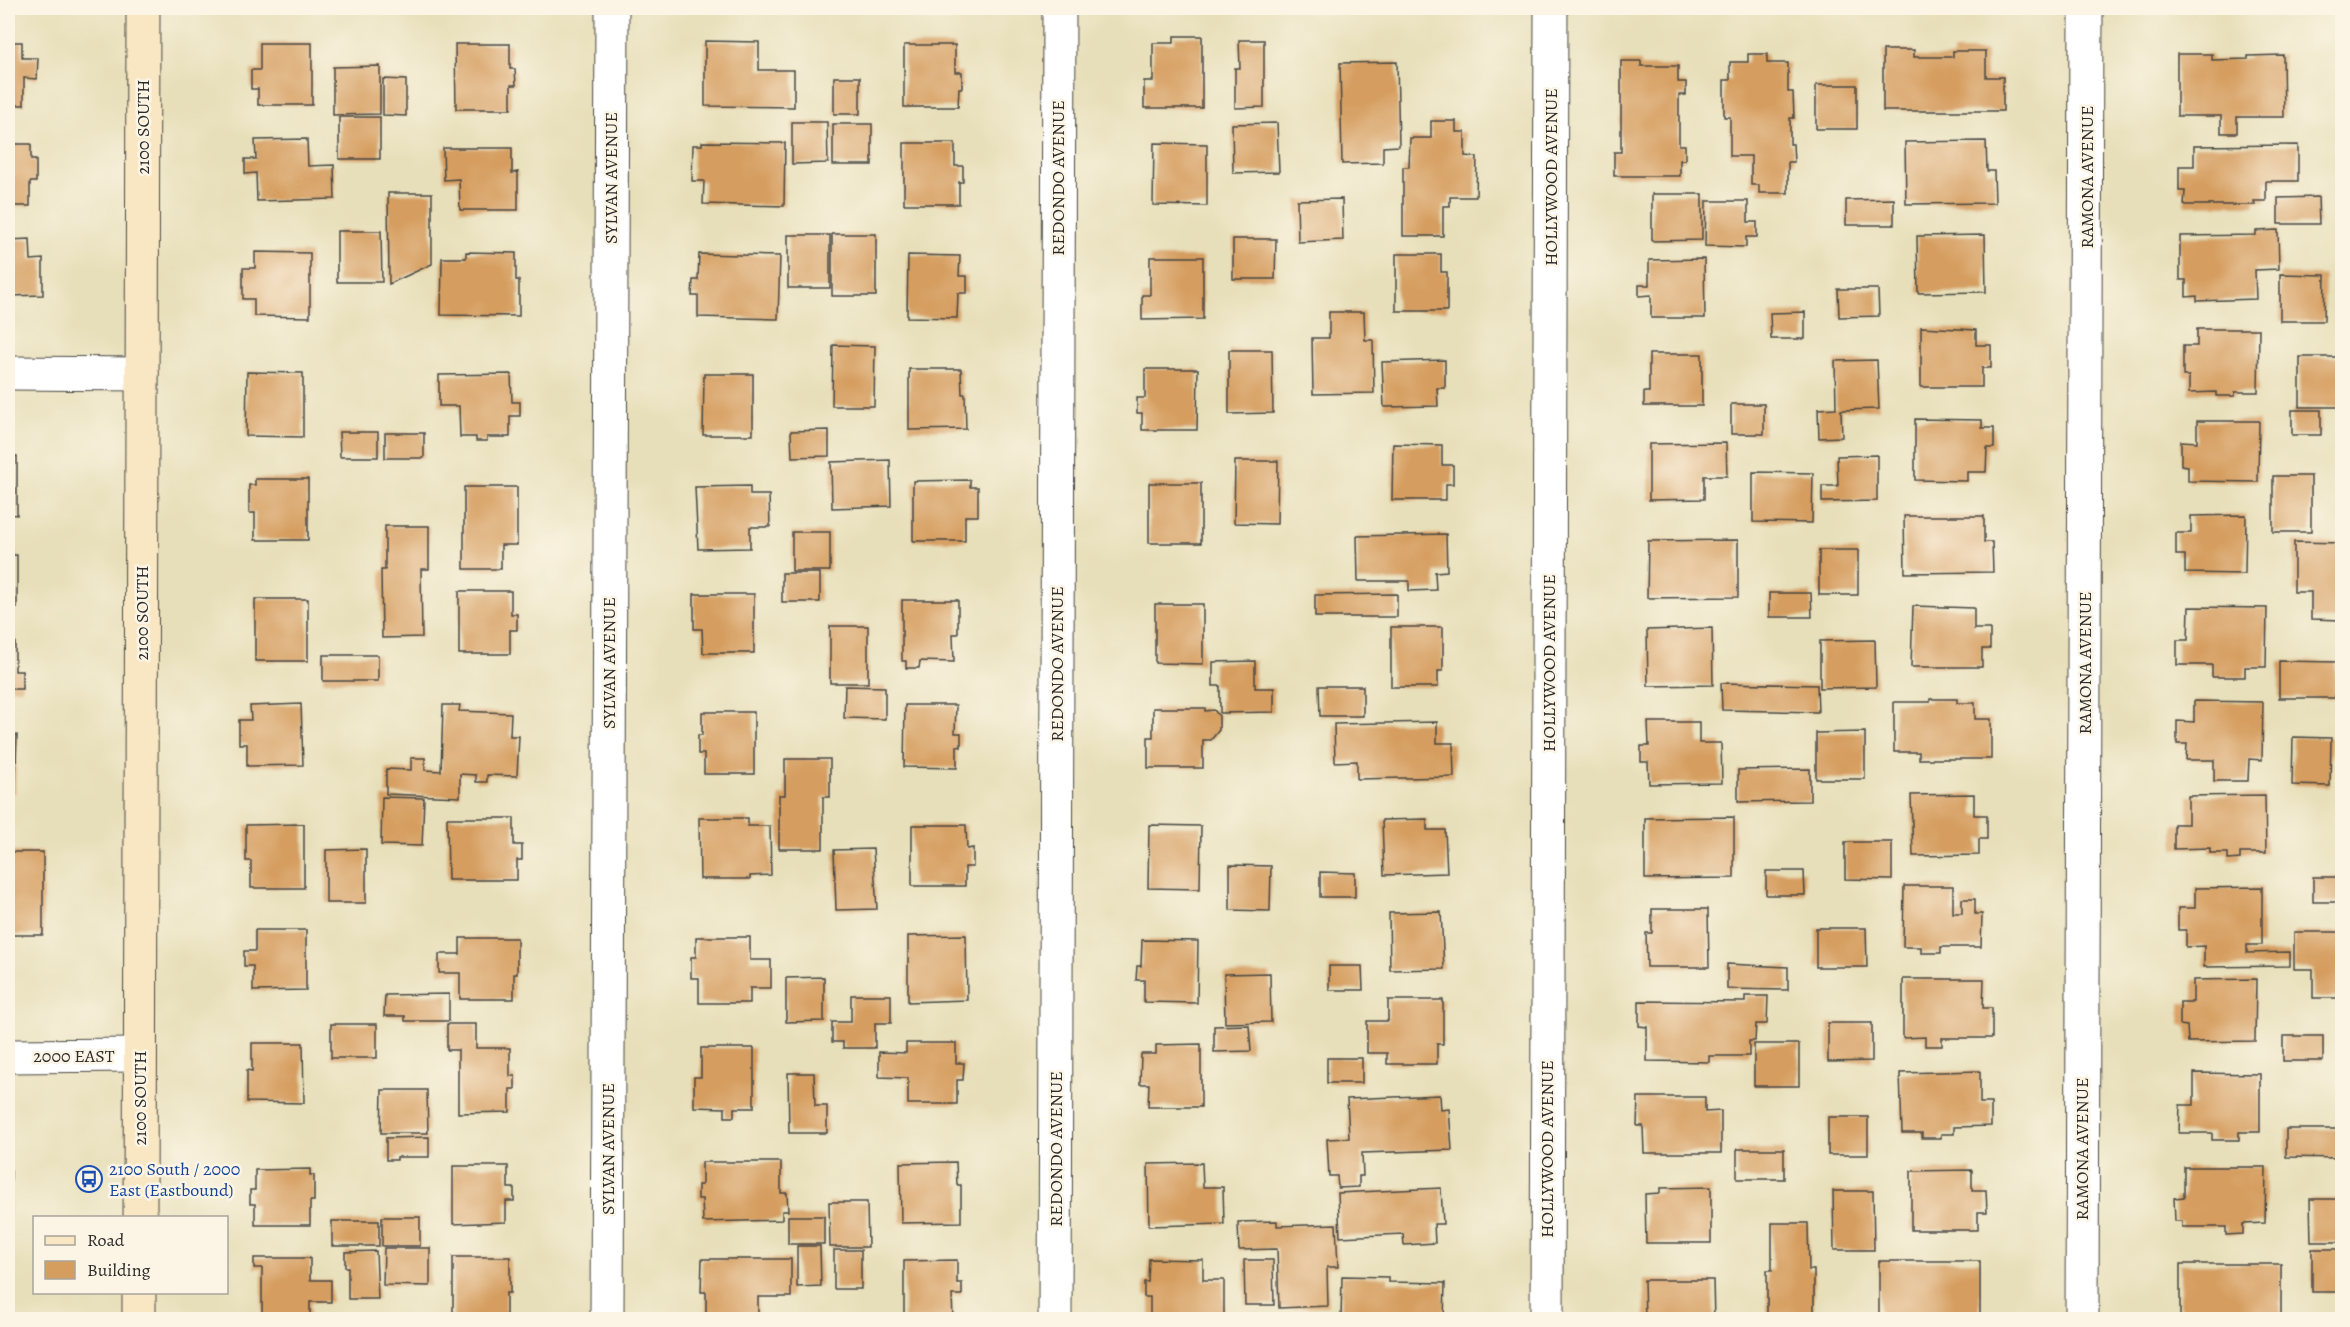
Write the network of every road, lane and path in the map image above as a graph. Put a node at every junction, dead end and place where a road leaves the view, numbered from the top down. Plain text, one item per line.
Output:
1 (143, 8) edge
2 (612, 8) edge
3 (1059, 8) edge
4 (1551, 8) edge
5 (2086, 8) edge
6 (8, 373) edge
7 (142, 374) junction
8 (140, 1055) junction
9 (8, 1056) edge
10 (140, 1216) edge
11 (139, 1294) edge
12 (139, 1320) edge
13 (607, 1320) edge
14 (1055, 1320) edge
15 (1546, 1320) edge
16 (2082, 1320) edge

1 - 7 main road, 2100 SOUTH
2 - 13 street, SYLVAN AVENUE
3 - 14 street, REDONDO AVENUE
4 - 15 street, HOLLYWOOD AVENUE
5 - 16 street, RAMONA AVENUE
6 - 7 street
7 - 8 main road, 2100 SOUTH
8 - 9 street, 2000 EAST
8 - 10 main road, 2100 SOUTH
11 - 12 main road

